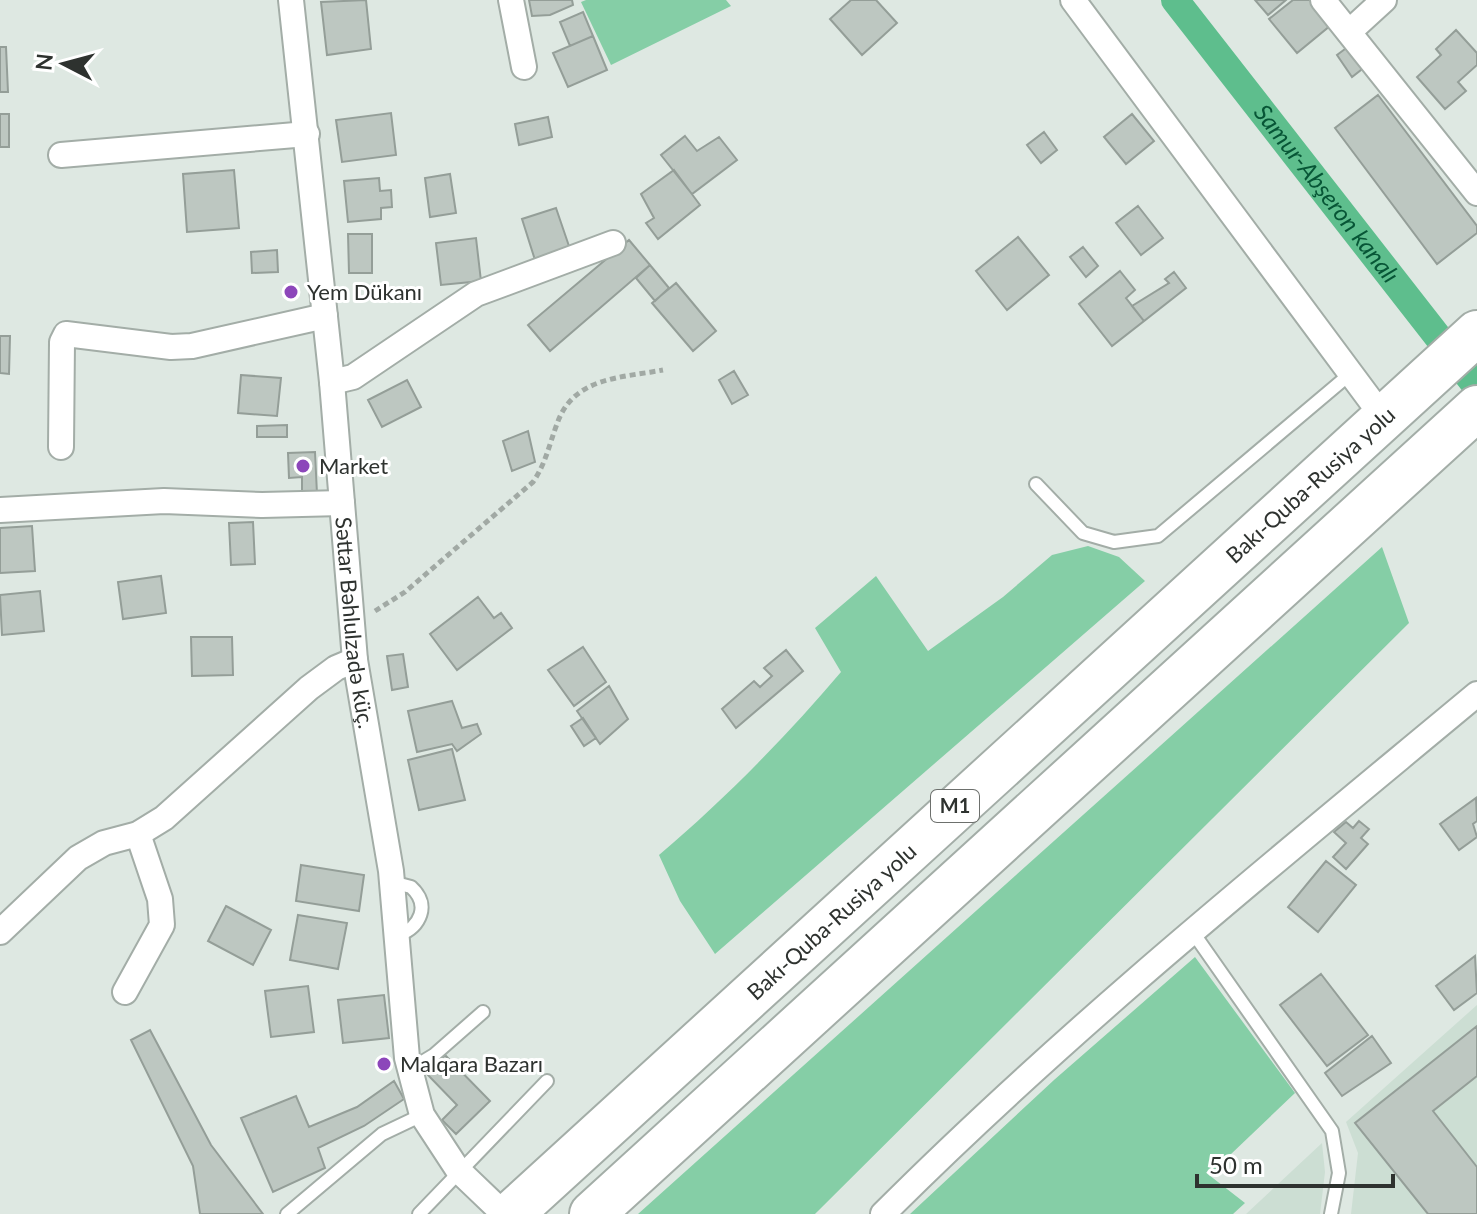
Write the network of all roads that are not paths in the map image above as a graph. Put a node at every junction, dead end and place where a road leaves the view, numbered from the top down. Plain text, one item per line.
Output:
1 (291, 0) edge
2 (511, 0) edge
3 (1073, 0) edge
4 (1323, 0) edge
5 (1384, 0) edge
6 (1349, 32) junction
7 (524, 67) dead end
8 (307, 134) junction
9 (61, 155) dead end
10 (1477, 193) edge
11 (613, 243) dead end
12 (325, 316) junction
13 (1477, 333) edge
14 (1350, 374) junction
15 (332, 382) junction
16 (1477, 408) edge
17 (1392, 409) junction
18 (61, 447) dead end
19 (1036, 484) dead end
20 (342, 503) junction
21 (0, 510) edge
22 (355, 660) junction
23 (1477, 694) edge
24 (138, 834) junction
25 (1192, 931) junction
26 (0, 932) edge
27 (125, 992) dead end
28 (483, 1012) dead end
29 (409, 1070) junction
30 (547, 1081) dead end
31 (422, 1115) junction
32 (458, 1170) junction
33 (287, 1214) edge
34 (419, 1214) edge
35 (504, 1214) edge
36 (511, 1214) edge
37 (592, 1214) edge
38 (883, 1214) edge
39 (1331, 1214) edge

1 - 8 street, Səttar Bəhlulzadə küç.
2 - 7 street
3 - 14 street
4 - 6 street
5 - 6 street
6 - 10 street
8 - 9 street
8 - 12 street, Səttar Bəhlulzadə küç.
11 - 15 street
12 - 15 street, Səttar Bəhlulzadə küç.
12 - 18 street
13 - 17 highway, Bakı-Quba-Rusiya yolu
14 - 17 street
14 - 19 lane
15 - 20 street, Səttar Bəhlulzadə küç.
16 - 37 highway, M1
17 - 36 highway, Bakı-Quba-Rusiya yolu / M1
20 - 21 street
20 - 22 street, Səttar Bəhlulzadə küç.
22 - 24 street
22 - 29 street, Səttar Bəhlulzadə küç.
23 - 25 street
24 - 26 street
24 - 27 street
25 - 38 street
25 - 39 lane
28 - 29 lane
29 - 31 street, Səttar Bəhlulzadə küç.
30 - 32 lane
31 - 32 street, Səttar Bəhlulzadə küç.
31 - 33 lane
32 - 34 lane
32 - 35 street, Səttar Bəhlulzadə küç.

